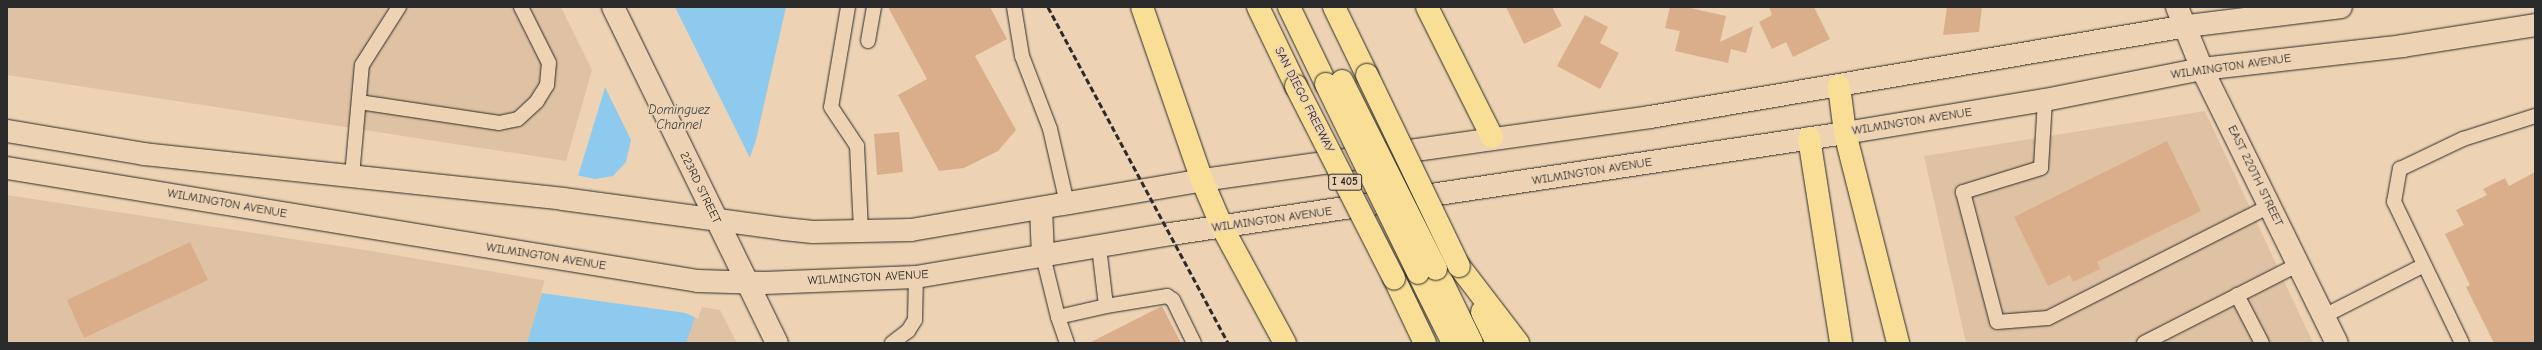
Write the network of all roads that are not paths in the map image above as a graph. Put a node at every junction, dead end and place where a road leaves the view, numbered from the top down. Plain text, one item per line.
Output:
1 (398, 7) edge
2 (521, 7) edge
3 (613, 7) edge
4 (848, 7) edge
5 (874, 7) edge
6 (1014, 7) edge
7 (1142, 7) edge
8 (1258, 7) edge
9 (1289, 7) edge
10 (1306, 7) edge
11 (1334, 7) edge
12 (1427, 7) edge
13 (2341, 7) edge
14 (2182, 17) edge
15 (2535, 25) edge
16 (868, 41) dead end
17 (2202, 69) junction
18 (1334, 83) junction
19 (1839, 86) junction
20 (2044, 100) junction
21 (359, 102) junction
22 (2535, 116) edge
23 (7, 131) edge
24 (1845, 133) junction
25 (1492, 137) junction
26 (1809, 138) junction
27 (7, 168) edge
28 (352, 176) junction
29 (1202, 180) junction
30 (1067, 203) junction
31 (2270, 206) junction
32 (1041, 208) junction
33 (715, 220) junction
34 (1222, 227) junction
35 (861, 232) junction
36 (1099, 247) junction
37 (1043, 256) junction
38 (2298, 264) junction
39 (2424, 265) junction
40 (1459, 266) junction
41 (1427, 270) junction
42 (916, 277) junction
43 (756, 283) junction
44 (2238, 295) junction
45 (1106, 306) junction
46 (2324, 316) junction
47 (1058, 317) junction
48 (777, 343) edge
49 (892, 343) edge
50 (1067, 343) edge
51 (1194, 343) edge
52 (1285, 343) edge
53 (1425, 343) edge
54 (1453, 343) edge
55 (1472, 343) edge
56 (1497, 343) edge
57 (1518, 343) edge
58 (1841, 343) edge
59 (1898, 343) edge
60 (2144, 343) edge
61 (2262, 343) edge
62 (2337, 343) edge
63 (2462, 343) edge

1 - 21 lane
2 - 21 lane
3 - 33 main road, 223RD STREET
4 - 35 lane
5 - 16 lane
6 - 30 lane
7 - 29 highway
8 - 53 highway, SAN DIEGO FREEWAY / I 405, bridge
9 - 18 highway
10 - 18 highway
11 - 40 highway, bridge
12 - 25 highway
13 - 14 main road
14 - 17 main road, EAST 220TH STREET
14 - 19 main road
15 - 17 main road, WILMINGTON AVENUE
17 - 20 main road, WILMINGTON AVENUE
17 - 31 main road, EAST 220TH STREET
18 - 41 highway, bridge
19 - 24 highway
19 - 25 main road
20 - 24 main road, WILMINGTON AVENUE
20 - 31 lane
21 - 28 lane
22 - 39 lane
23 - 28 main road
24 - 26 main road, WILMINGTON AVENUE
24 - 59 highway
25 - 29 main road
26 - 34 main road, WILMINGTON AVENUE
26 - 58 highway
27 - 43 main road, WILMINGTON AVENUE
28 - 33 main road
29 - 30 main road
29 - 34 highway
30 - 32 main road
31 - 38 main road, EAST 220TH STREET
32 - 35 main road
32 - 37 main road
33 - 35 main road
33 - 43 main road, 223RD STREET
34 - 36 main road, WILMINGTON AVENUE
34 - 52 highway
36 - 37 main road, WILMINGTON AVENUE
36 - 45 lane
37 - 42 main road, WILMINGTON AVENUE
37 - 47 lane
38 - 44 lane
38 - 46 main road, EAST 220TH STREET
39 - 46 lane
39 - 63 lane
40 - 56 highway
40 - 57 highway
41 - 54 highway
41 - 55 highway
42 - 43 main road, WILMINGTON AVENUE
42 - 49 lane
43 - 48 main road, 223RD STREET
44 - 60 lane
44 - 61 lane
45 - 47 lane
45 - 51 lane
46 - 62 main road, EAST 220TH STREET
47 - 50 lane

